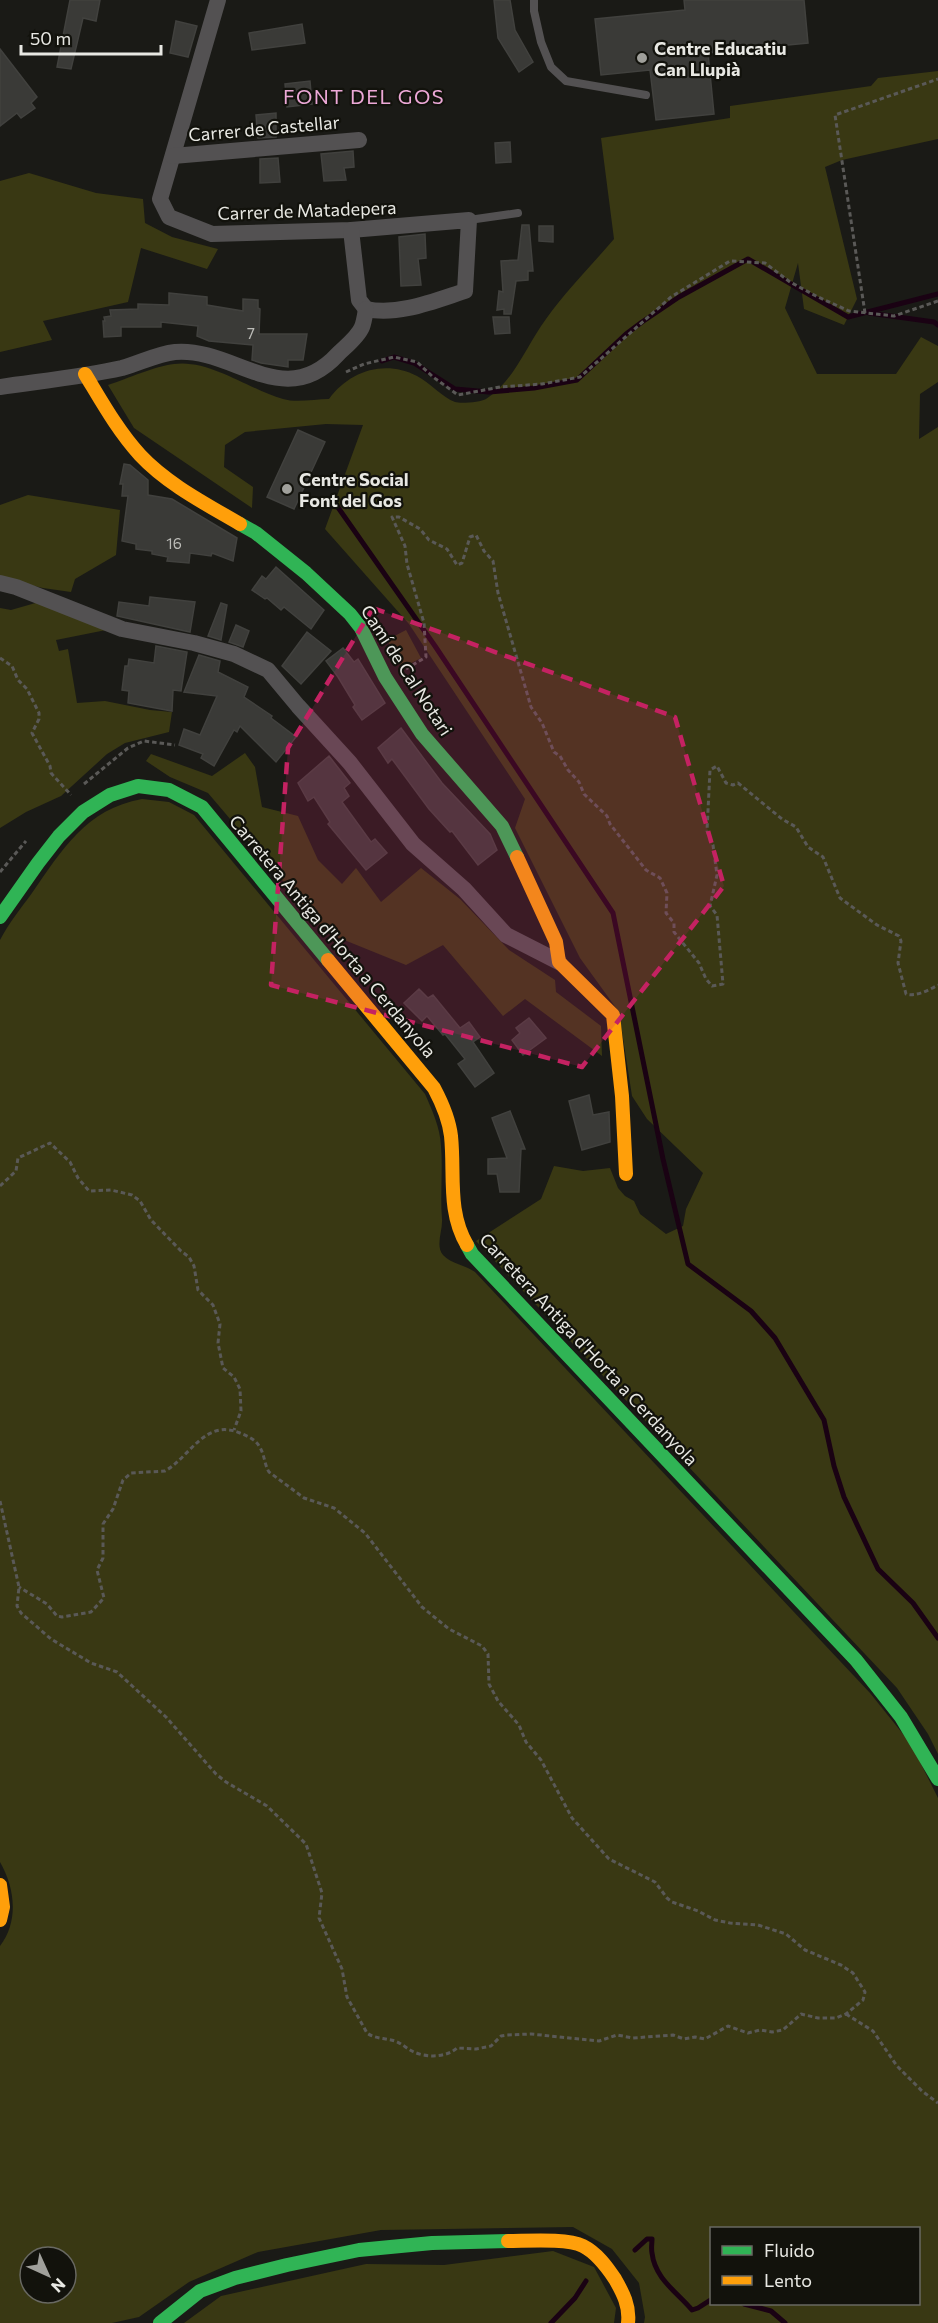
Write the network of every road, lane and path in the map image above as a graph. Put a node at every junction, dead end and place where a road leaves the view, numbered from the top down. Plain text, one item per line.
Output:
1 (218, 0) edge
2 (534, 0) edge
3 (938, 79) edge
4 (646, 95) dead end
5 (359, 140) dead end
6 (173, 156) junction
7 (518, 213) dead end
8 (469, 220) junction
9 (351, 230) junction
10 (938, 301) edge
11 (366, 309) junction
12 (865, 313) junction
13 (85, 374) junction
14 (340, 375) dead end
15 (0, 387) edge
16 (0, 583) edge
17 (0, 658) edge
18 (399, 670) dead end
19 (71, 796) dead end
20 (0, 916) edge
21 (559, 962) junction
22 (938, 985) edge
23 (626, 1174) dead end
24 (0, 1186) edge
25 (234, 1430) junction
26 (0, 1501) edge
27 (19, 1587) junction
28 (938, 1779) edge
29 (0, 1885) edge
30 (0, 1920) edge
31 (846, 2014) junction
32 (938, 2102) edge
33 (160, 2323) edge
34 (628, 2323) edge

1 - 6 street
2 - 4 lane
3 - 12 path
5 - 6 street, Carrer de Castellar
6 - 9 street, Carrer de Matadepera
7 - 8 lane
8 - 9 street, Carrer de Matadepera
8 - 11 street
9 - 11 street
10 - 12 path
11 - 13 street
12 - 14 path
13 - 15 street
13 - 21 street, Camí de Cal Notari
16 - 21 street
17 - 19 path
18 - 22 path
20 - 28 street, Carretera Antiga d'Horta a Cerdanyola
21 - 23 street
24 - 25 path
25 - 27 path
25 - 31 path
26 - 27 path
27 - 31 path
29 - 30 street
31 - 32 path
33 - 34 street

